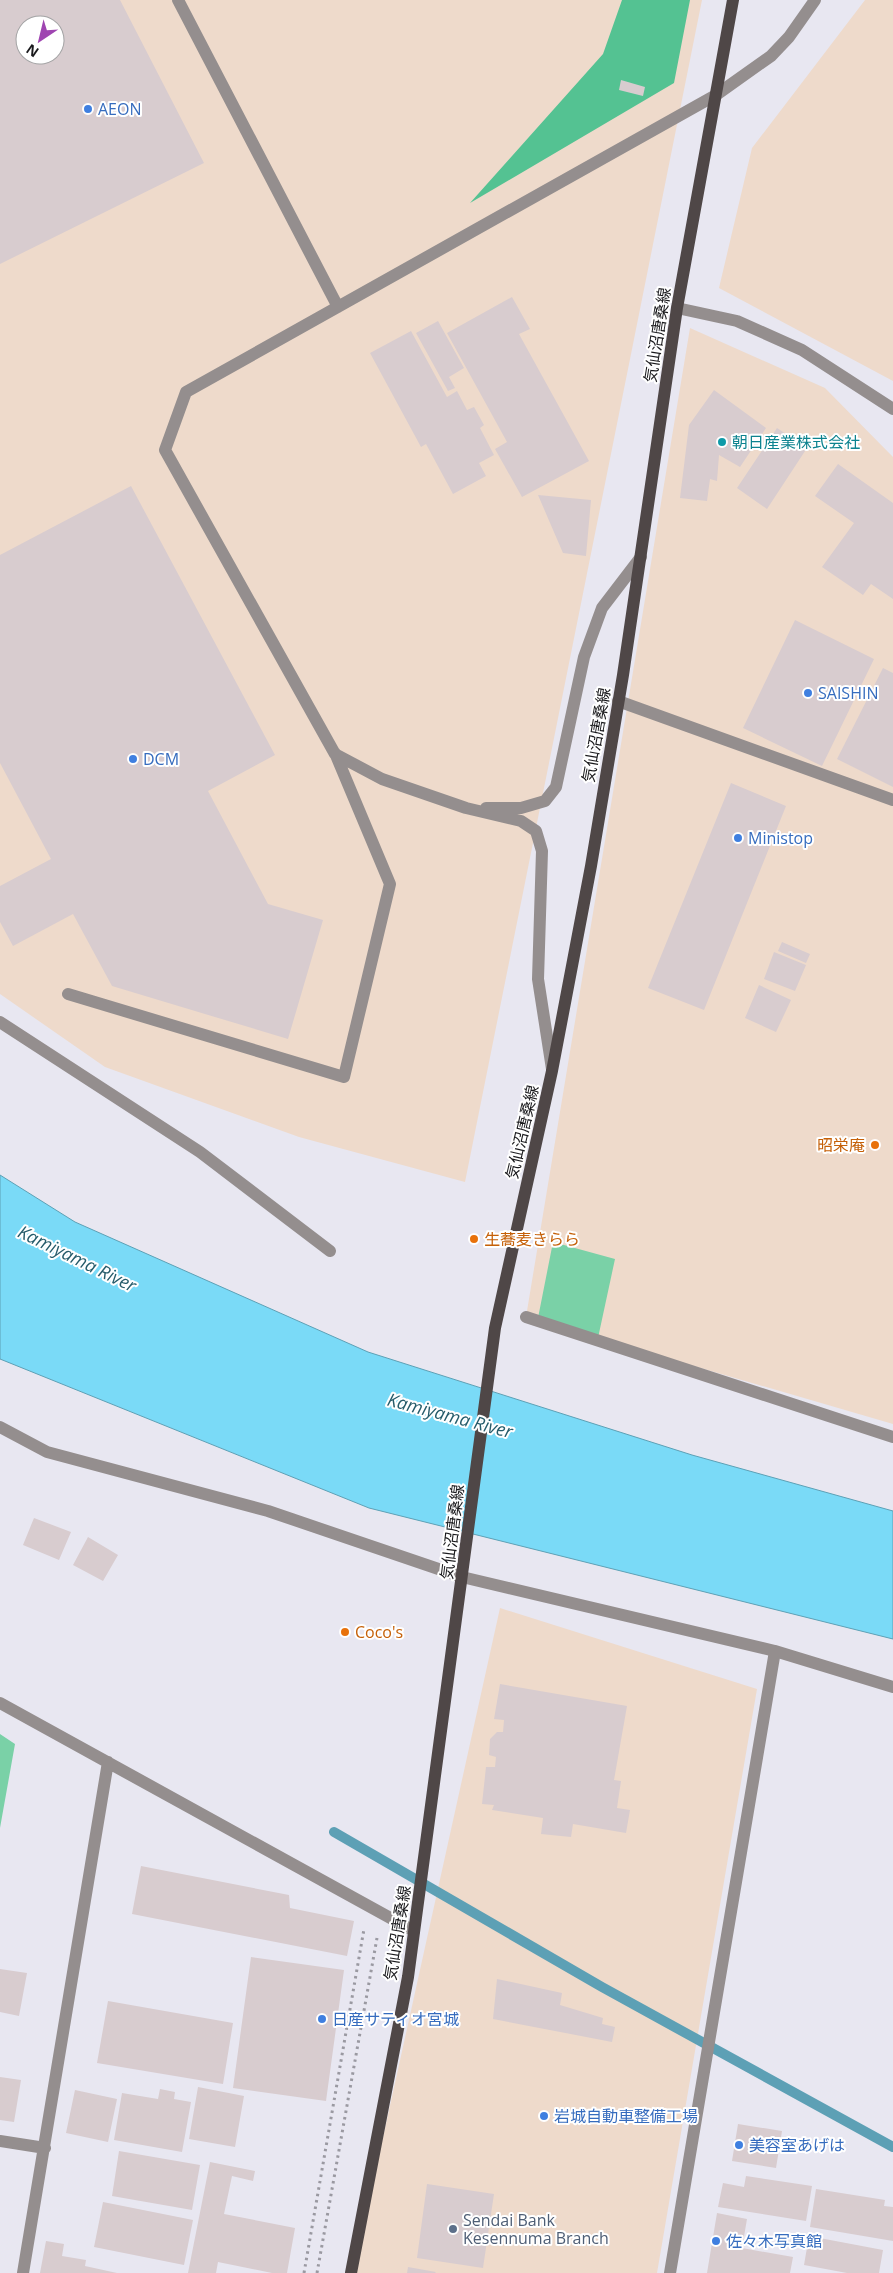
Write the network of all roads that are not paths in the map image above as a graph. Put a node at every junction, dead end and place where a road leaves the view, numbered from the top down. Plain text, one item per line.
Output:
1 (178, 0) edge
2 (733, 0) edge
3 (815, 0) edge
4 (716, 95) junction
5 (338, 307) junction
6 (677, 308) junction
7 (893, 409) edge
8 (640, 557) junction
9 (618, 701) junction
10 (335, 753) junction
11 (893, 800) edge
12 (466, 808) junction
13 (68, 994) dead end
14 (0, 1022) edge
15 (552, 1072) junction
16 (330, 1251) dead end
17 (526, 1317) dead end
18 (0, 1427) edge
19 (893, 1437) edge
20 (462, 1577) junction
21 (775, 1651) junction
22 (893, 1687) edge
23 (0, 1703) edge
24 (108, 1762) junction
25 (414, 1931) junction
26 (0, 2141) edge
27 (44, 2148) junction
28 (23, 2273) edge
29 (351, 2273) edge
30 (670, 2273) edge

1 - 5 street
2 - 4 main road, 気仙沼唐桑線
3 - 4 street
4 - 5 street
4 - 6 main road, 気仙沼唐桑線
5 - 10 street
6 - 7 street
6 - 8 main road, 気仙沼唐桑線
8 - 9 main road, 気仙沼唐桑線
8 - 12 street
9 - 11 street
9 - 15 main road, 気仙沼唐桑線
10 - 12 street
10 - 13 street
12 - 15 street
14 - 16 street
15 - 20 main road, 気仙沼唐桑線
17 - 19 street
18 - 20 street
20 - 21 street
20 - 25 main road, 気仙沼唐桑線
21 - 22 street
21 - 30 street
23 - 24 street
24 - 25 street
24 - 27 street
25 - 29 main road, 気仙沼唐桑線
26 - 27 street
27 - 28 street

